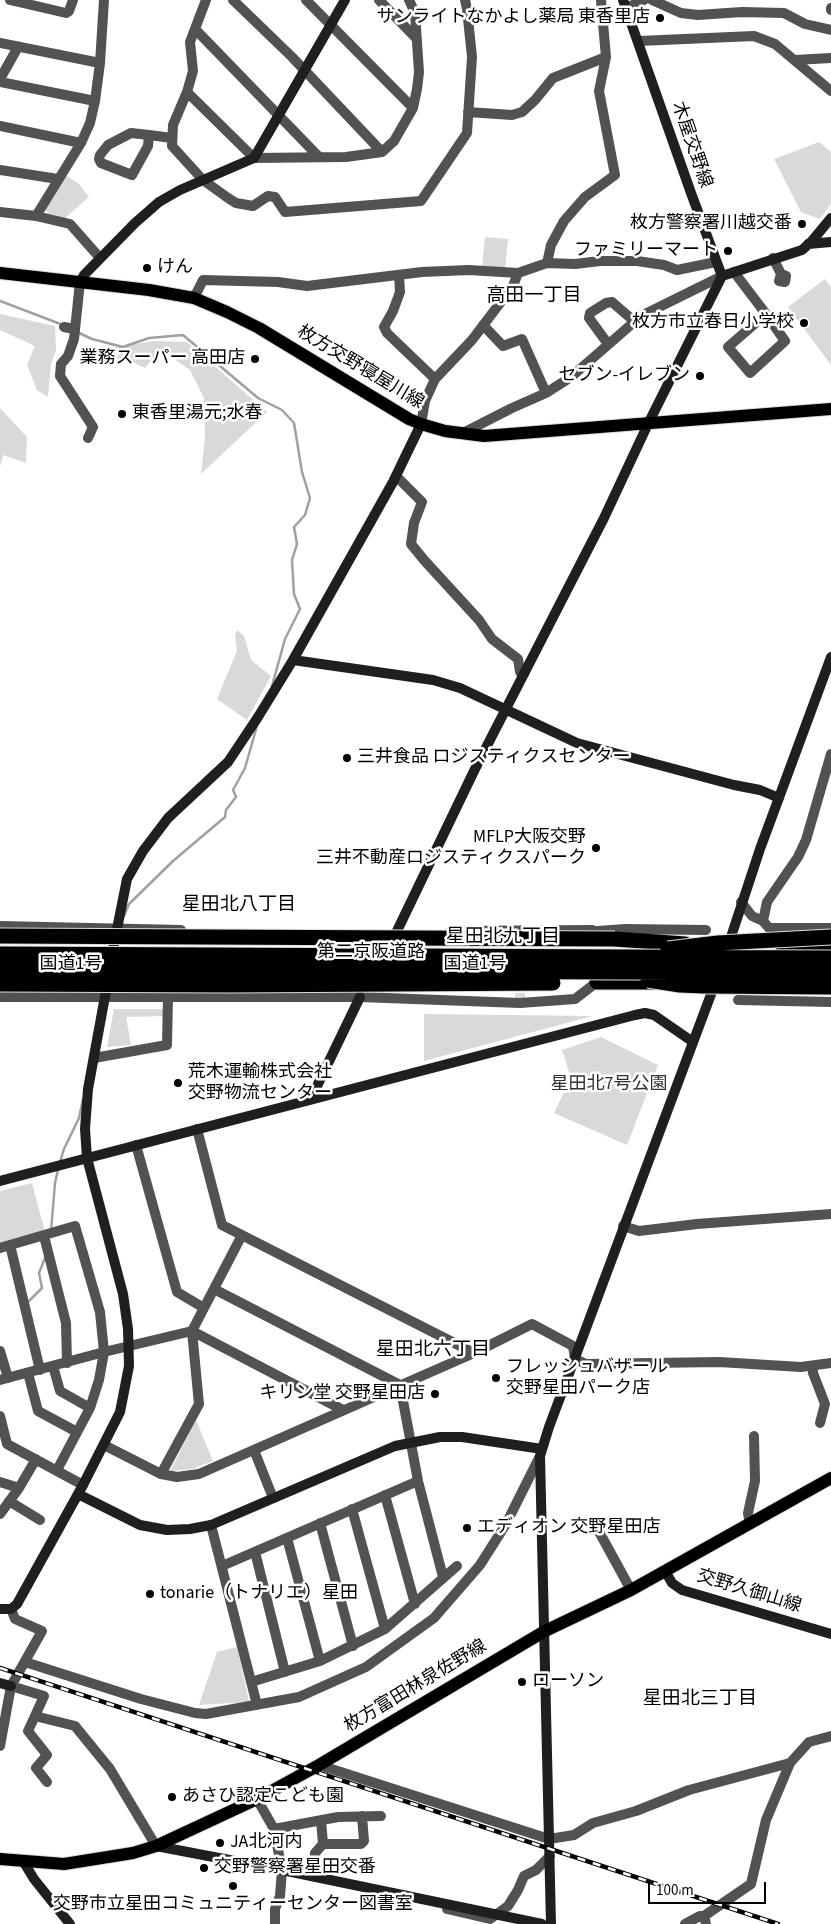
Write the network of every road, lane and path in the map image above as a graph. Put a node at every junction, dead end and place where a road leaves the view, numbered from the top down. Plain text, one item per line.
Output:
1 (10, 0) edge
2 (73, 0) edge
3 (104, 0) edge
4 (206, 0) edge
5 (233, 0) edge
6 (306, 0) edge
7 (345, 0) edge
8 (379, 0) edge
9 (410, 0) edge
10 (465, 0) edge
11 (601, 0) edge
12 (644, 0) edge
13 (652, 0) edge
14 (625, 4) edge
15 (331, 25) junction
16 (195, 29) junction
17 (831, 30) edge
18 (416, 38) junction
19 (639, 41) junction
20 (0, 42) edge
21 (18, 47) junction
22 (606, 57) junction
23 (831, 58) edge
24 (794, 60) junction
25 (100, 63) junction
26 (304, 70) junction
27 (0, 81) edge
28 (831, 91) edge
29 (187, 92) junction
30 (95, 101) junction
31 (413, 108) junction
32 (468, 112) junction
33 (280, 116) junction
34 (0, 126) edge
35 (149, 135) junction
36 (172, 138) junction
37 (81, 142) junction
38 (382, 152) junction
39 (319, 157) junction
40 (254, 158) junction
41 (0, 170) edge
42 (58, 179) junction
43 (203, 180) junction
44 (0, 212) edge
45 (36, 216) junction
46 (831, 218) edge
47 (831, 242) edge
48 (808, 244) junction
49 (100, 258) junction
50 (774, 258) junction
51 (716, 262) junction
52 (547, 263) junction
53 (734, 272) junction
54 (0, 273) edge
55 (518, 273) junction
56 (781, 274) dead end
57 (399, 275) junction
58 (722, 276) junction
59 (80, 282) junction
60 (194, 298) junction
61 (766, 314) junction
62 (634, 321) junction
63 (483, 325) junction
64 (64, 327) dead end
65 (75, 329) junction
66 (608, 344) junction
67 (435, 379) junction
68 (546, 394) junction
69 (831, 409) edge
70 (421, 424) junction
71 (648, 424) junction
72 (464, 433) junction
73 (88, 438) dead end
74 (396, 476) junction
75 (831, 657) edge
76 (293, 660) junction
77 (524, 674) junction
78 (506, 709) junction
79 (831, 754) edge
80 (779, 798) junction
81 (741, 902) junction
82 (763, 921) junction
83 (0, 926) edge
84 (116, 928) junction
85 (831, 928) edge
86 (706, 930) dead end
87 (597, 931) junction
88 (396, 933) junction
89 (0, 936) edge
90 (831, 937) edge
91 (614, 939) junction
92 (728, 946) junction
93 (831, 946) edge
94 (0, 954) edge
95 (597, 957) junction
96 (831, 958) edge
97 (0, 969) edge
98 (831, 973) edge
99 (597, 978) junction
100 (715, 982) junction
101 (0, 986) edge
102 (831, 989) edge
103 (171, 991) junction
104 (0, 996) edge
105 (360, 996) junction
106 (105, 997) junction
107 (738, 1000) dead end
108 (831, 1002) edge
109 (693, 1042) junction
110 (94, 1058) junction
111 (316, 1098) junction
112 (197, 1129) junction
113 (136, 1145) junction
114 (87, 1158) junction
115 (0, 1181) edge
116 (831, 1214) edge
117 (624, 1226) junction
118 (242, 1235) junction
119 (44, 1236) junction
120 (5, 1247) edge
121 (214, 1289) junction
122 (204, 1308) junction
123 (192, 1331) junction
124 (129, 1347) junction
125 (0, 1351) edge
126 (104, 1352) junction
127 (474, 1353) junction
128 (575, 1359) junction
129 (67, 1363) junction
130 (831, 1364) edge
131 (53, 1366) junction
132 (813, 1366) junction
133 (40, 1370) junction
134 (28, 1373) junction
135 (4, 1379) edge
136 (400, 1385) junction
137 (90, 1408) junction
138 (343, 1410) junction
139 (0, 1416) edge
140 (820, 1423) dead end
141 (77, 1432) junction
142 (754, 1436) dead end
143 (410, 1442) junction
144 (104, 1445) junction
145 (254, 1450) junction
146 (542, 1453) junction
147 (36, 1459) junction
148 (57, 1470) junction
149 (161, 1474) junction
150 (831, 1478) edge
151 (418, 1481) junction
152 (0, 1482) edge
153 (19, 1488) junction
154 (81, 1490) junction
155 (385, 1495) junction
156 (273, 1498) junction
157 (9, 1501) junction
158 (352, 1509) junction
159 (0, 1514) edge
160 (40, 1520) dead end
161 (320, 1523) junction
162 (750, 1524) junction
163 (211, 1525) junction
164 (597, 1528) dead end
165 (287, 1538) junction
166 (254, 1552) junction
167 (222, 1566) junction
168 (457, 1566) dead end
169 (665, 1571) junction
170 (443, 1577) junction
171 (631, 1590) junction
172 (415, 1604) junction
173 (0, 1609) edge
174 (11, 1609) junction
175 (385, 1629) junction
176 (545, 1631) junction
177 (831, 1634) edge
178 (353, 1646) junction
179 (26, 1662) junction
180 (320, 1662) junction
181 (285, 1672) junction
182 (251, 1682) junction
183 (0, 1683) edge
184 (11, 1686) junction
185 (257, 1705) junction
186 (35, 1716) junction
187 (831, 1736) edge
188 (0, 1746) edge
189 (790, 1762) junction
190 (319, 1765) junction
191 (47, 1782) dead end
192 (257, 1798) junction
193 (362, 1816) junction
194 (381, 1816) dead end
195 (321, 1820) junction
196 (274, 1829) junction
197 (549, 1839) junction
198 (323, 1844) junction
199 (156, 1846) junction
200 (550, 1856) junction
201 (0, 1858) edge
202 (23, 1861) junction
203 (282, 1870) junction
204 (317, 1878) junction
205 (447, 1909) dead end
206 (495, 1915) junction
207 (705, 1920) edge
208 (70, 1924) edge
209 (275, 1924) edge
210 (542, 1924) edge
211 (551, 1924) edge
212 (684, 1924) edge

1 - 2 street
3 - 25 street
4 - 16 street
5 - 26 street
6 - 15 street
7 - 15 street
8 - 18 street
9 - 18 street
10 - 32 street
11 - 22 street
12 - 14 street
13 - 17 street
14 - 19 street, 木屋交野線
15 - 26 street
15 - 31 street
16 - 29 street
16 - 33 street
18 - 31 street
19 - 24 street
19 - 51 street, 木屋交野線
20 - 21 street
21 - 25 street
21 - 27 street
22 - 32 street
22 - 52 street
23 - 24 street
24 - 28 street
25 - 30 street
26 - 33 street
26 - 38 street
27 - 30 street
29 - 36 street
29 - 40 street
30 - 37 street
31 - 38 street
32 - 43 street
33 - 39 street
33 - 40 street
34 - 37 street
35 - 35 street
35 - 36 street
36 - 43 street
37 - 42 street
38 - 39 street
39 - 40 street
40 - 43 street
41 - 42 street
42 - 45 street
43 - 49 street
44 - 45 street
45 - 49 street
46 - 48 street
47 - 48 street
48 - 50 street
49 - 59 street
50 - 53 street
50 - 56 street
51 - 52 street
51 - 58 street, 木屋交野線
52 - 55 street
53 - 58 street
53 - 61 street
54 - 59 main road, 枚方交野寝屋川線
55 - 57 street
55 - 63 street
57 - 60 street
57 - 67 street
58 - 62 street
58 - 71 street
59 - 60 main road, 枚方交野寝屋川線
59 - 65 street
60 - 70 main road, 枚方交野寝屋川線
61 - 61 street
62 - 66 street
62 - 66 street
63 - 67 street
63 - 68 street
64 - 65 street
65 - 73 street
66 - 68 street
67 - 70 street
68 - 72 street
69 - 71 main road, 枚方交野寝屋川線
70 - 72 main road, 枚方交野寝屋川線
70 - 74 street
71 - 72 main road, 枚方交野寝屋川線
71 - 77 street
74 - 76 street
74 - 77 street
75 - 80 street
76 - 78 street
76 - 84 street
77 - 78 street
78 - 80 street
78 - 88 street
79 - 82 street
80 - 81 street
81 - 82 street
81 - 92 street
82 - 85 street
83 - 84 street
84 - 88 street
84 - 106 street
86 - 87 street
87 - 88 street
87 - 91 street
89 - 91 highway, 国道1号, bridge
90 - 95 highway, bridge
91 - 92 highway, 国道1号
92 - 93 highway, 国道1号
92 - 100 street
94 - 95 highway, 第二京阪道路, bridge
95 - 96 highway, 第二京阪道路, bridge
97 - 99 highway, 第二京阪道路, bridge
98 - 99 highway, 第二京阪道路, bridge
99 - 100 highway, 国道1号
99 - 102 highway, bridge
99 - 103 highway, 国道1号, bridge
99 - 105 street
100 - 102 highway, 国道1号, bridge
100 - 109 street
101 - 103 highway, 国道1号, bridge
103 - 105 street
103 - 106 street
103 - 110 street
104 - 106 street
105 - 111 street
106 - 110 street
107 - 108 street
109 - 111 street
109 - 117 street
110 - 114 street
111 - 112 street
112 - 113 street
112 - 118 street
113 - 114 street
113 - 122 street
114 - 115 street
114 - 124 street
116 - 117 street
117 - 128 street
118 - 121 street
118 - 127 street
119 - 120 street
119 - 126 street
119 - 129 street
120 - 133 street
121 - 122 street
121 - 136 street
122 - 123 street
123 - 124 street
123 - 138 street
123 - 149 street
124 - 126 street
124 - 144 street
125 - 135 street
126 - 129 street
126 - 137 street
127 - 128 street
127 - 136 street
128 - 132 street
128 - 146 street
129 - 131 street
130 - 132 street
131 - 133 street
131 - 137 street
132 - 140 street
133 - 134 street
134 - 135 street
134 - 141 street
136 - 138 street
136 - 143 street
137 - 141 street
138 - 145 street
139 - 147 street
141 - 148 street
142 - 162 street
143 - 146 street
143 - 151 street
143 - 156 street
144 - 149 street
144 - 154 street
145 - 149 street
145 - 156 street
146 - 176 street
146 - 185 street
147 - 148 street
147 - 153 street
148 - 154 street
150 - 162 main road, 枚方富田林泉佐野線
151 - 155 street
151 - 170 street
152 - 153 street
153 - 157 street
154 - 163 street
154 - 174 street
155 - 158 street
155 - 172 street
156 - 163 street
157 - 159 street
157 - 160 street
158 - 161 street
158 - 175 street
161 - 165 street
161 - 178 street
162 - 169 main road, 枚方富田林泉佐野線
163 - 167 street
164 - 171 street
165 - 166 street
165 - 180 street
166 - 167 street
166 - 181 street
167 - 182 street
168 - 170 street
169 - 171 main road, 枚方富田林泉佐野線
169 - 177 street, 交野久御山線
170 - 172 street
171 - 176 main road, 枚方富田林泉佐野線
172 - 175 street
173 - 174 street
174 - 179 street
175 - 178 street
176 - 190 main road, 枚方富田林泉佐野線
176 - 197 street
178 - 180 street
179 - 184 street
179 - 185 street
180 - 181 street
181 - 182 street
182 - 185 street
183 - 184 street
184 - 186 street
184 - 188 street
186 - 191 street
186 - 199 street
187 - 189 street
189 - 197 street
189 - 207 street
190 - 192 main road, 枚方富田林泉佐野線
190 - 197 street
192 - 196 street
192 - 199 main road, 枚方富田林泉佐野線
193 - 194 street
193 - 195 street
193 - 198 street
195 - 196 street
195 - 198 street
196 - 203 street
197 - 200 street
198 - 204 street
199 - 202 main road, 枚方富田林泉佐野線
199 - 203 street
200 - 206 street
200 - 211 street
201 - 202 main road, 枚方富田林泉佐野線
202 - 208 street
203 - 204 street
203 - 209 street
204 - 206 street
205 - 206 street
206 - 210 street
207 - 212 street

